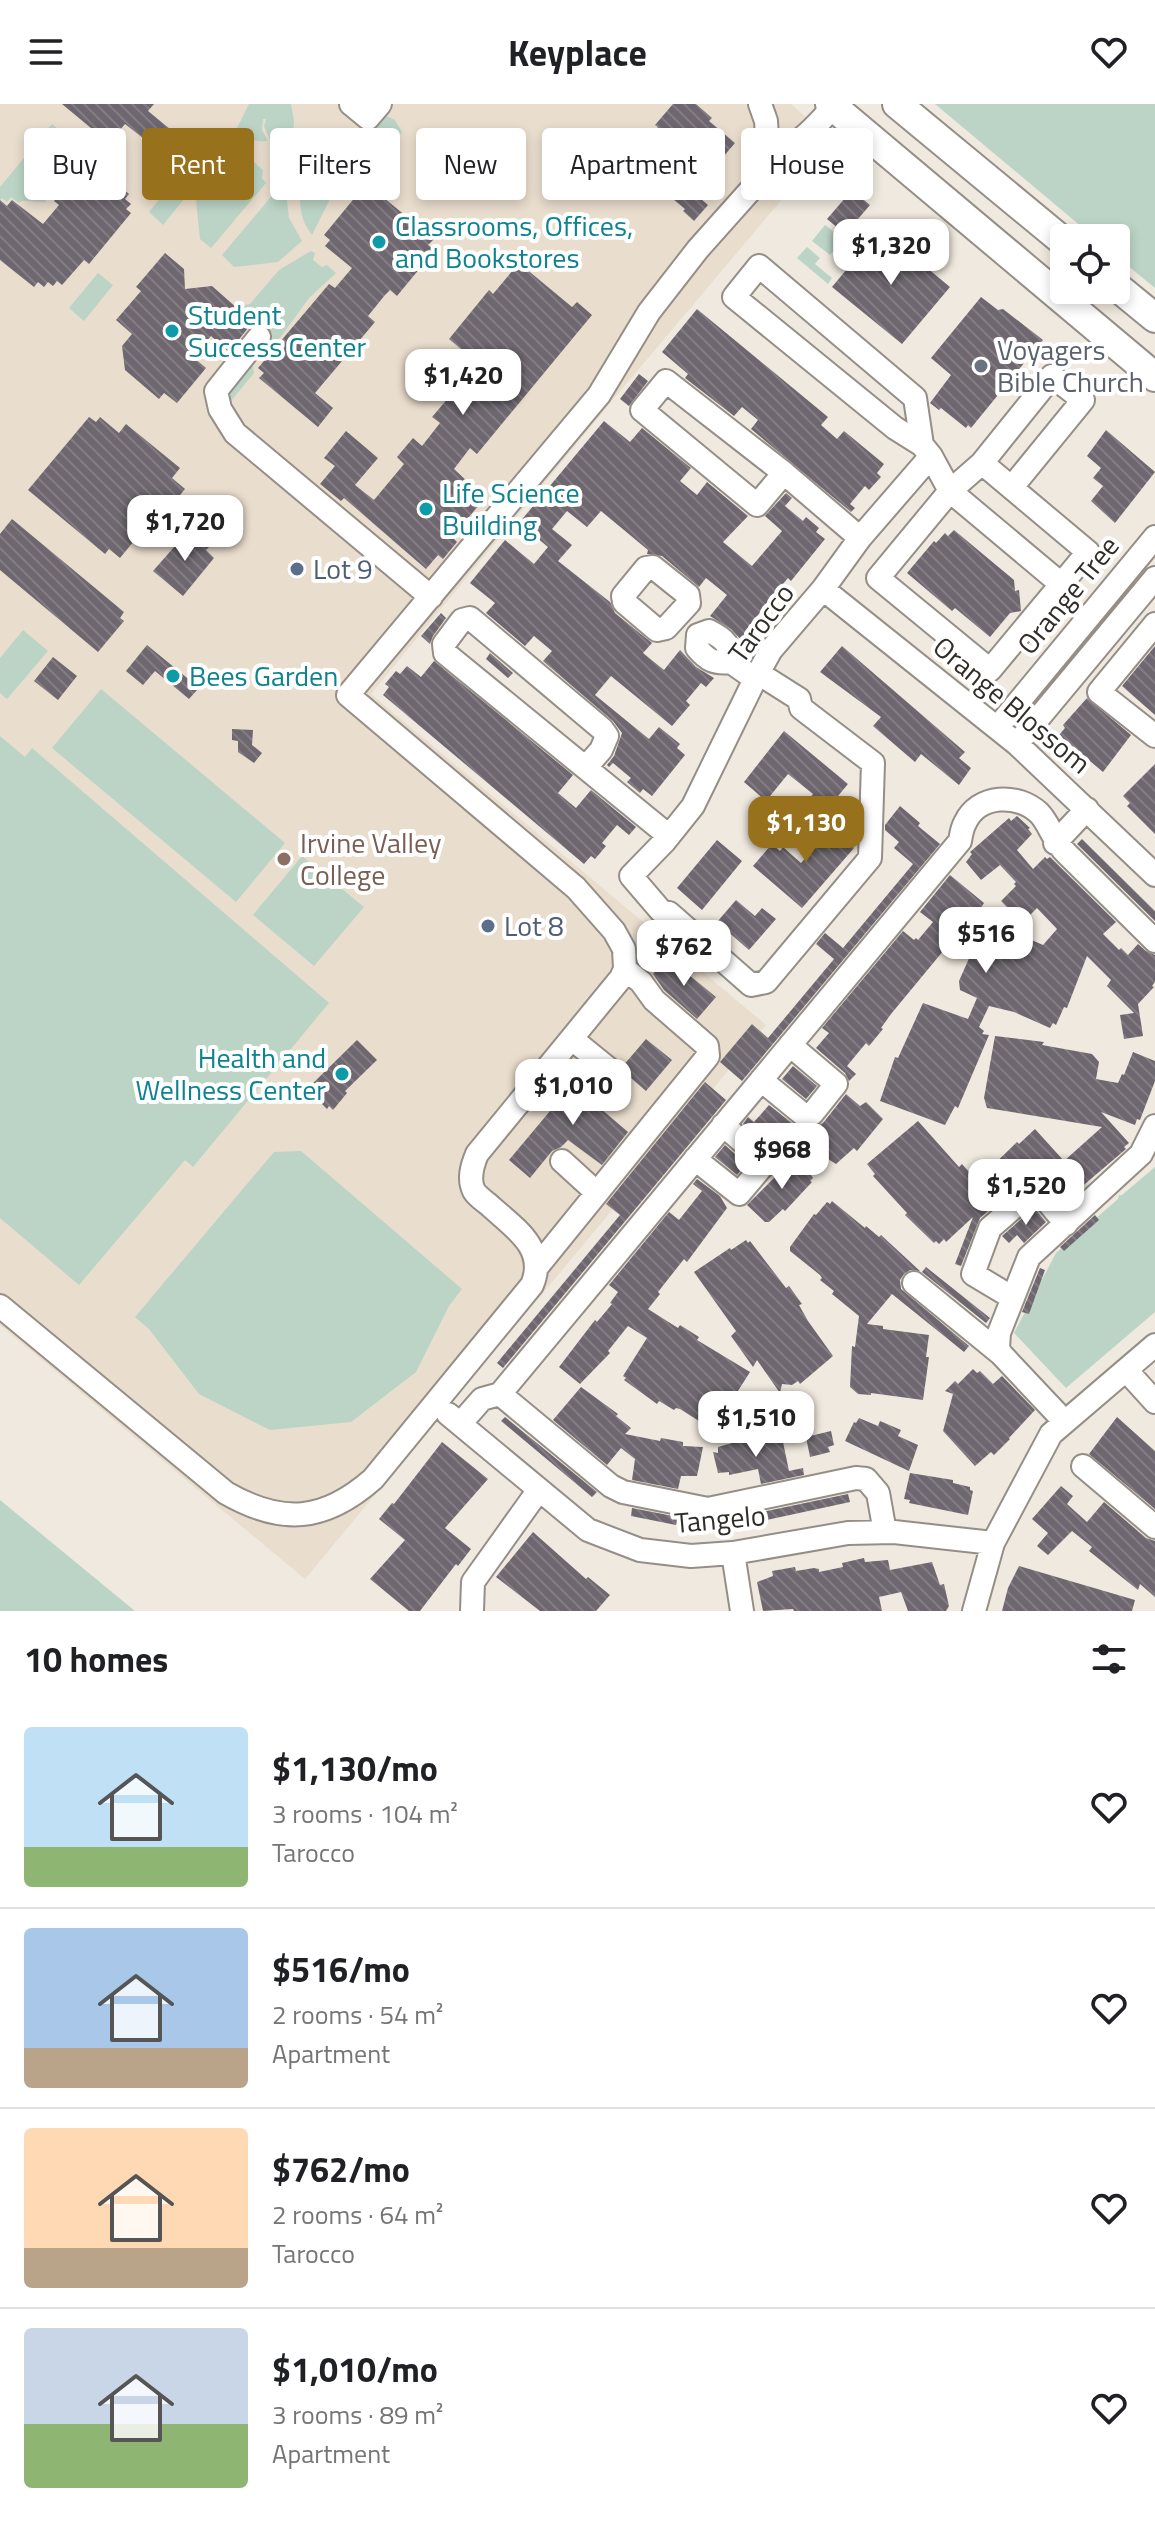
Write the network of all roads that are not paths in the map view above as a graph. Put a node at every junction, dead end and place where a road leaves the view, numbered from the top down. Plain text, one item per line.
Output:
1 (351, 104) edge
2 (380, 104) edge
3 (760, 104) edge
4 (897, 104) edge
5 (832, 105) edge
6 (766, 128) edge
7 (813, 128) edge
8 (742, 200) edge
9 (1050, 230) edge
10 (1130, 297) edge
11 (1155, 318) edge
12 (259, 337) dead end
13 (1155, 377) edge
14 (926, 451) junction
15 (982, 463) junction
16 (784, 473) junction
17 (1012, 487) junction
18 (950, 491) junction
19 (1155, 537) edge
20 (860, 538) junction
21 (1068, 576) junction
22 (1148, 587) edge
23 (823, 589) junction
24 (1108, 592) junction
25 (431, 597) junction
26 (676, 618) dead end
27 (1155, 624) edge
28 (755, 679) junction
29 (997, 728) junction
30 (1155, 736) edge
31 (1017, 744) junction
32 (586, 767) junction
33 (1087, 809) junction
34 (669, 836) junction
35 (1055, 843) junction
36 (1155, 875) edge
37 (1155, 941) edge
38 (625, 969) junction
39 (572, 1039) junction
40 (790, 1045) junction
41 (609, 1069) dead end
42 (761, 1080) junction
43 (723, 1125) junction
44 (1155, 1126) edge
45 (695, 1159) junction
46 (562, 1161) dead end
47 (597, 1193) junction
48 (1066, 1224) junction
49 (537, 1267) junction
50 (914, 1283) dead end
51 (1013, 1298) junction
52 (0, 1306) edge
53 (1155, 1345) edge
54 (1001, 1354) junction
55 (1126, 1370) junction
56 (500, 1394) junction
57 (1155, 1402) edge
58 (1065, 1422) junction
59 (1083, 1466) dead end
60 (538, 1491) junction
61 (1155, 1527) edge
62 (885, 1532) junction
63 (993, 1543) junction
64 (733, 1553) junction
65 (472, 1611) edge
66 (742, 1611) edge
67 (974, 1611) edge

1 - 2 street
3 - 6 street
4 - 9 main road
5 - 7 street
5 - 13 main road
8 - 25 street
10 - 11 main road
12 - 25 street
14 - 14 street
14 - 18 street
14 - 20 street, Tarocco
15 - 17 street
15 - 17 street
15 - 18 street
16 - 16 street
16 - 20 street
17 - 21 street
18 - 21 street
18 - 21 street
19 - 24 street, Orange Tree
20 - 23 street, Tarocco
21 - 24 street
22 - 24 street
22 - 31 street, Orange Tree
23 - 28 street, Tarocco
23 - 29 street, Orange Blossom
24 - 29 street, Orange Tree
25 - 38 street
26 - 28 street
27 - 30 street
28 - 34 street, Tarocco
28 - 34 street, Tarocco
29 - 31 street, Orange Blossom
31 - 33 street, Orange Blossom
32 - 32 street
32 - 34 street
33 - 35 street
33 - 36 street, Orange Blossom
35 - 37 street
35 - 40 street
38 - 39 street
38 - 47 street
39 - 41 street
39 - 49 street
40 - 42 street
40 - 42 street
42 - 43 street
43 - 45 street
43 - 45 street
44 - 48 street
45 - 56 street
46 - 47 street
47 - 49 street
48 - 51 street
48 - 51 street
49 - 52 street
50 - 54 street
51 - 54 street
53 - 55 street
54 - 58 street
55 - 57 street
55 - 58 street
56 - 60 street, Tangelo
56 - 62 street
58 - 63 street
59 - 61 street
60 - 64 street, Tangelo
60 - 65 street
62 - 63 street, Tangelo
62 - 64 street, Tangelo
63 - 67 street
64 - 66 street

